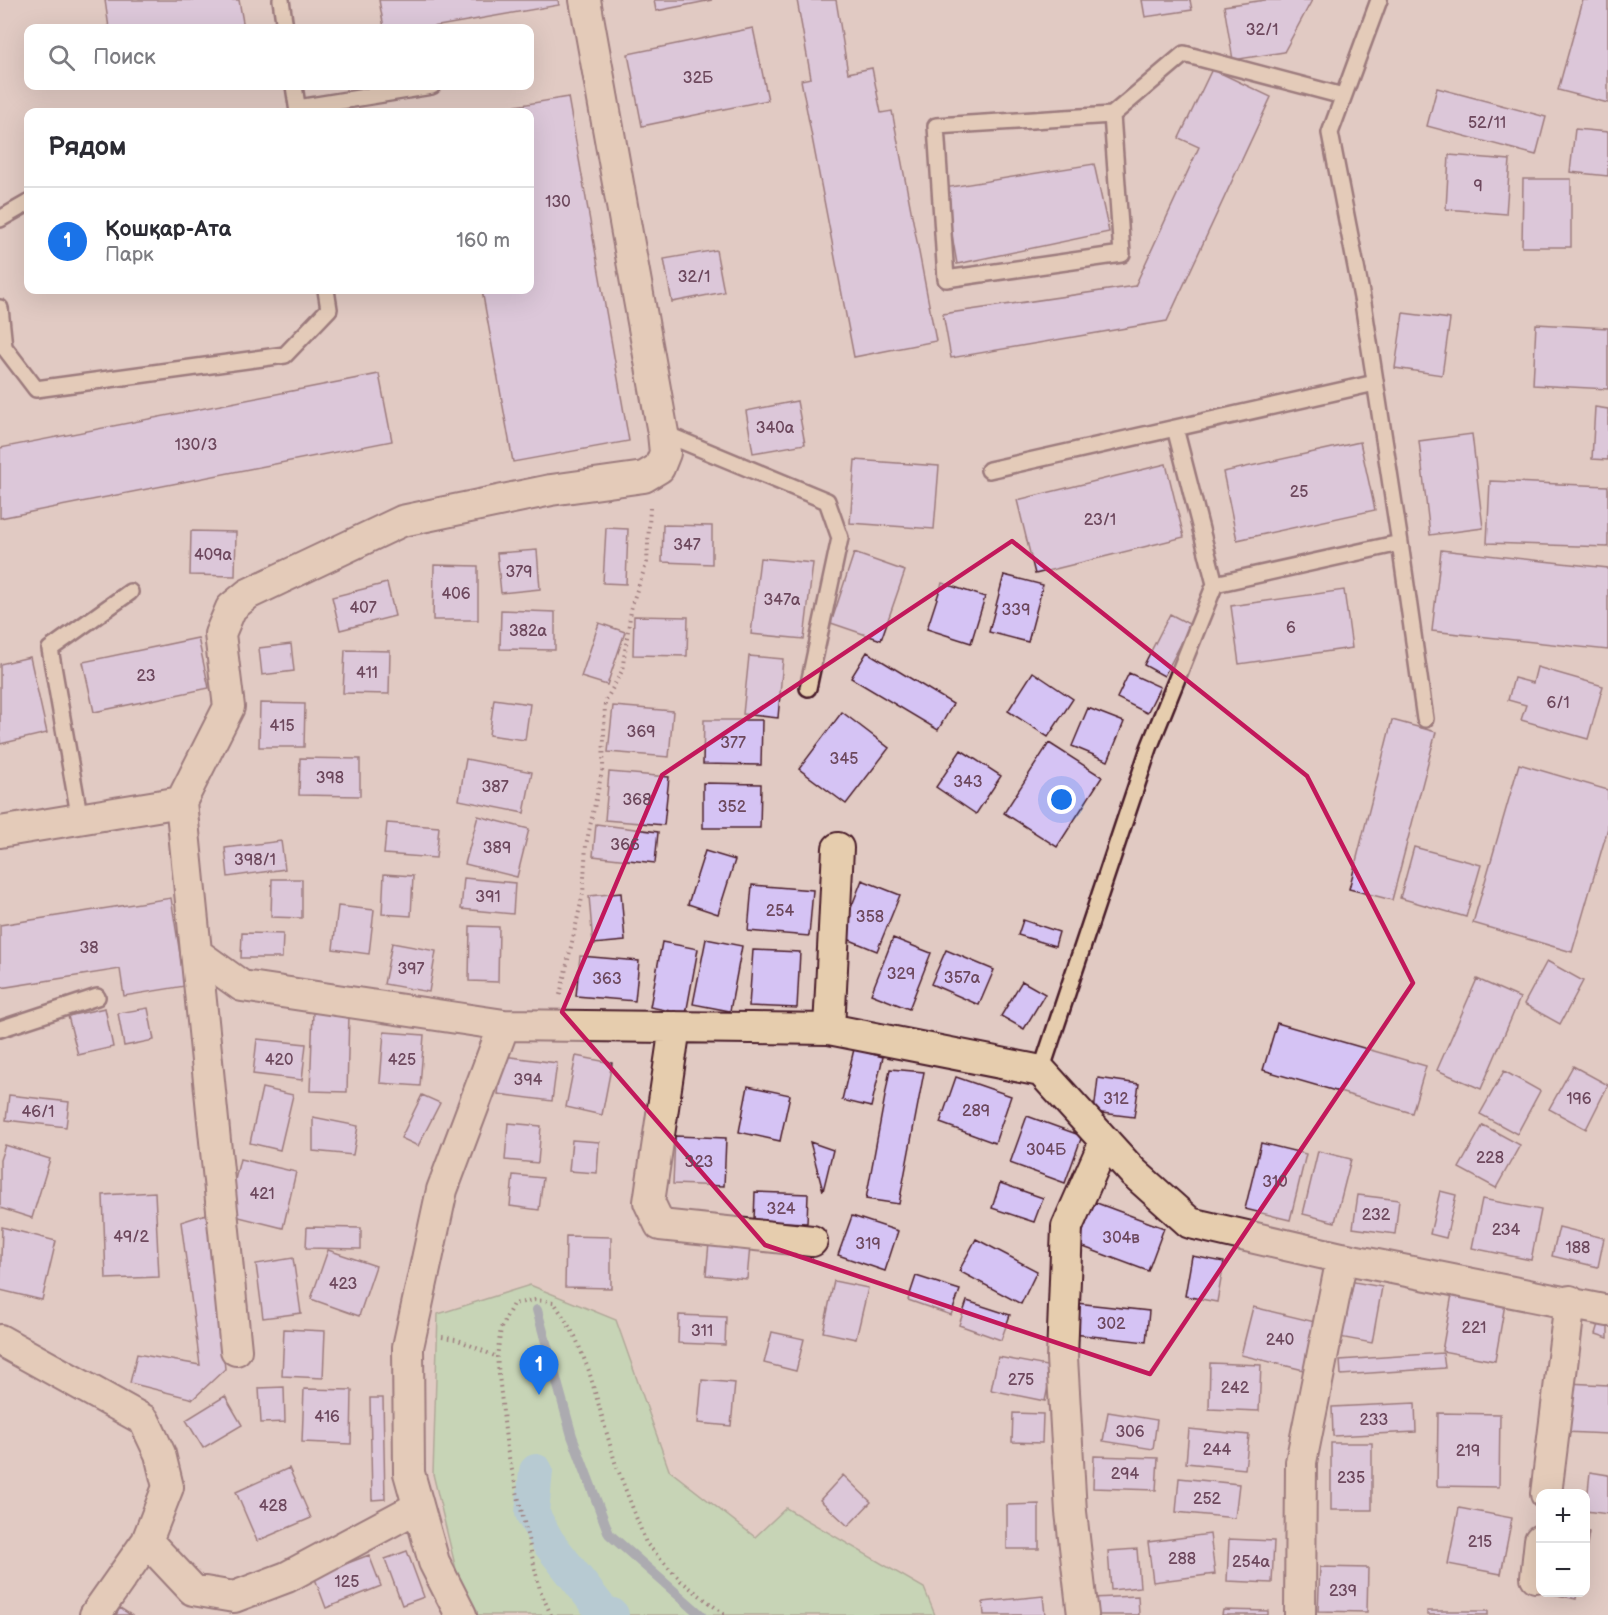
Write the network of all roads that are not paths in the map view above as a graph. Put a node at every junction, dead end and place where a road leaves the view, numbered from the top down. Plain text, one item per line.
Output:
1 (281, 0) edge
2 (585, 0) edge
3 (1379, 0) edge
4 (284, 24) edge
5 (295, 90) edge
6 (410, 90) edge
7 (1343, 96) junction
8 (298, 108) edge
9 (309, 108) edge
10 (1112, 114) junction
11 (24, 205) edge
12 (0, 219) edge
13 (327, 294) edge
14 (0, 308) edge
15 (1375, 383) junction
16 (1175, 428) junction
17 (663, 433) junction
18 (989, 470) dead end
19 (1400, 543) junction
20 (1215, 584) junction
21 (130, 592) dead end
22 (808, 688) dead end
23 (1425, 719) dead end
24 (181, 802) junction
25 (80, 820) junction
26 (0, 832) edge
27 (838, 848) dead end
28 (196, 953) junction
29 (97, 997) dead end
30 (504, 1025) junction
31 (675, 1027) junction
32 (0, 1029) edge
33 (829, 1029) junction
34 (1041, 1071) junction
35 (1105, 1141) junction
36 (812, 1241) dead end
37 (1342, 1258) junction
38 (1570, 1301) junction
39 (1608, 1311) edge
40 (0, 1340) edge
41 (236, 1350) dead end
42 (1547, 1489) edge
43 (418, 1507) junction
44 (147, 1541) junction
45 (95, 1615) edge
46 (462, 1615) edge
47 (1083, 1615) edge
48 (1300, 1615) edge

1 - 4 lane
2 - 17 street
3 - 7 lane
5 - 8 lane
6 - 9 lane
7 - 10 lane
7 - 15 lane
10 - 10 lane
11 - 12 lane
13 - 14 lane
15 - 16 lane
15 - 19 lane
16 - 18 lane
16 - 20 lane
17 - 22 lane
17 - 24 street
19 - 20 lane
19 - 23 lane
20 - 34 lane
21 - 25 lane
24 - 25 street
24 - 28 street
25 - 26 street
27 - 33 street
28 - 30 street
28 - 41 street
29 - 32 lane
30 - 31 street
30 - 43 street
31 - 33 street
31 - 36 street
33 - 34 street
34 - 35 street
35 - 37 street
35 - 47 street
37 - 38 street
37 - 48 street
38 - 39 street
38 - 42 street
40 - 44 street
43 - 44 street
43 - 46 street
44 - 45 street

